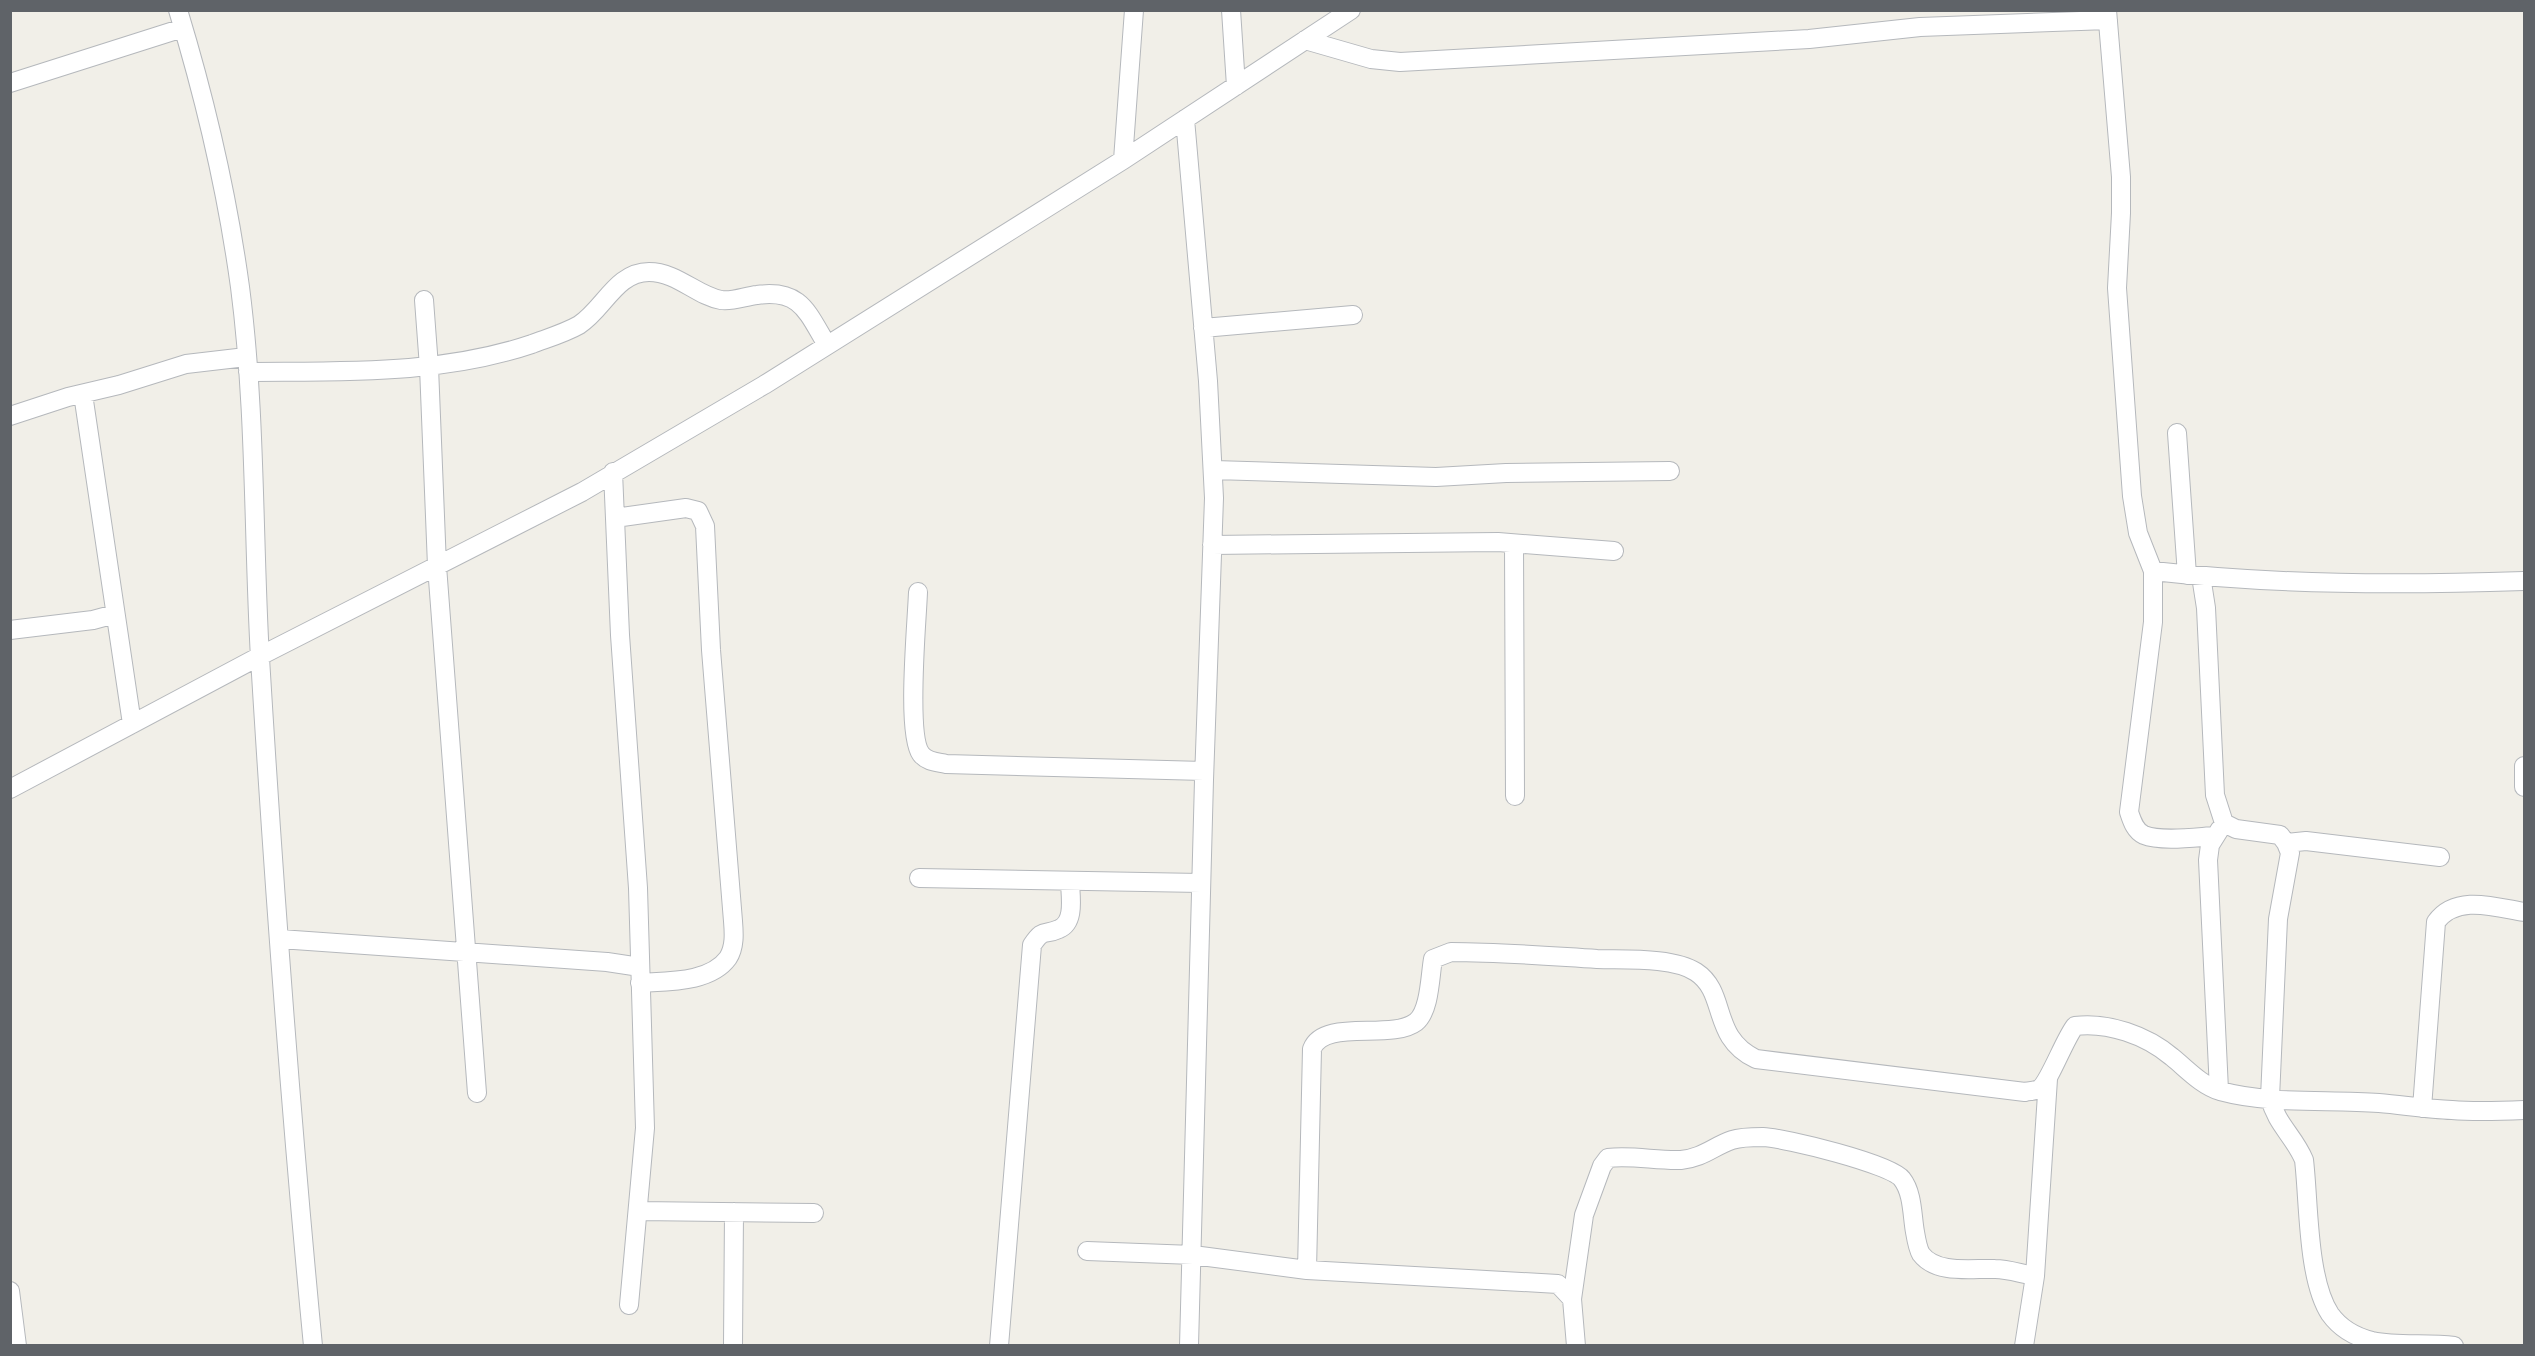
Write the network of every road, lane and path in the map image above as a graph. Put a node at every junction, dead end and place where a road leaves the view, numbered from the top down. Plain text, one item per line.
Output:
1 (1134, 10) edge
2 (1231, 10) edge
3 (1351, 10) edge
4 (2107, 15) edge
5 (181, 19) edge
6 (1305, 40) junction
7 (10, 83) edge
8 (1236, 86) junction
9 (1185, 119) junction
10 (1123, 160) junction
11 (424, 300) dead end
12 (1353, 315) dead end
13 (1203, 328) junction
14 (827, 345) junction
15 (247, 364) junction
16 (429, 367) junction
17 (84, 393) junction
18 (10, 416) edge
19 (2176, 433) dead end
20 (1214, 470) junction
21 (1670, 471) dead end
22 (613, 472) junction
23 (615, 518) junction
24 (1514, 543) junction
25 (1212, 545) junction
26 (1614, 551) dead end
27 (437, 566) junction
28 (2153, 571) junction
29 (2194, 576) junction
30 (2524, 581) edge
31 (918, 592) dead end
32 (115, 614) junction
33 (10, 630) edge
34 (260, 656) junction
35 (132, 724) junction
36 (2524, 766) edge
37 (1204, 771) junction
38 (2524, 787) edge
39 (10, 789) edge
40 (1515, 796) dead end
41 (2220, 830) junction
42 (2286, 843) junction
43 (2440, 857) dead end
44 (919, 878) dead end
45 (1070, 881) junction
46 (1201, 883) junction
47 (2524, 912) edge
48 (280, 939) junction
49 (466, 952) junction
50 (640, 975) junction
51 (2048, 1079) junction
52 (2219, 1090) junction
53 (477, 1093) dead end
54 (2270, 1098) junction
55 (2422, 1108) junction
56 (2524, 1110) edge
57 (638, 1211) junction
58 (734, 1212) junction
59 (814, 1213) dead end
60 (1088, 1251) dead end
61 (1193, 1255) junction
62 (1307, 1270) junction
63 (2035, 1276) junction
64 (10, 1291) edge
65 (1572, 1299) junction
66 (630, 1305) dead end
67 (16, 1346) edge
68 (313, 1346) edge
69 (733, 1346) edge
70 (999, 1346) edge
71 (1189, 1346) edge
72 (1576, 1346) edge
73 (2024, 1346) edge
74 (2454, 1346) edge

1 - 10 street
2 - 8 street
3 - 6 street
4 - 6 street
4 - 28 street
5 - 7 street
5 - 15 street
6 - 8 street
8 - 9 street
9 - 10 street
9 - 13 street
10 - 14 street
11 - 16 street
12 - 13 street
13 - 20 street
14 - 16 street
14 - 22 street
15 - 16 street
15 - 17 street
15 - 34 street
16 - 27 street
17 - 18 street
17 - 32 street
19 - 29 street
20 - 21 street
20 - 25 street
22 - 23 street
22 - 27 street
23 - 50 street
23 - 50 street
24 - 25 street
24 - 26 street
24 - 40 street
25 - 37 street
27 - 34 street
27 - 49 street
28 - 29 street
28 - 41 street
29 - 30 street
29 - 41 street
31 - 37 street
32 - 33 street
32 - 35 street
34 - 35 street
34 - 48 street
35 - 39 street
36 - 38 street
37 - 46 street
41 - 42 street
41 - 52 street
42 - 43 street
42 - 54 street
44 - 45 street
45 - 46 street
45 - 70 street
46 - 61 street
47 - 55 street
48 - 49 street
48 - 68 street
49 - 50 street
49 - 53 street
50 - 57 street
51 - 52 street
51 - 62 street
51 - 63 street
52 - 54 street
54 - 55 street
54 - 74 street
55 - 56 street
57 - 58 street
57 - 66 street
58 - 59 street
58 - 69 street
60 - 61 street
61 - 62 street
61 - 71 street
62 - 65 street
63 - 65 street
63 - 73 street
64 - 67 street
65 - 72 street

